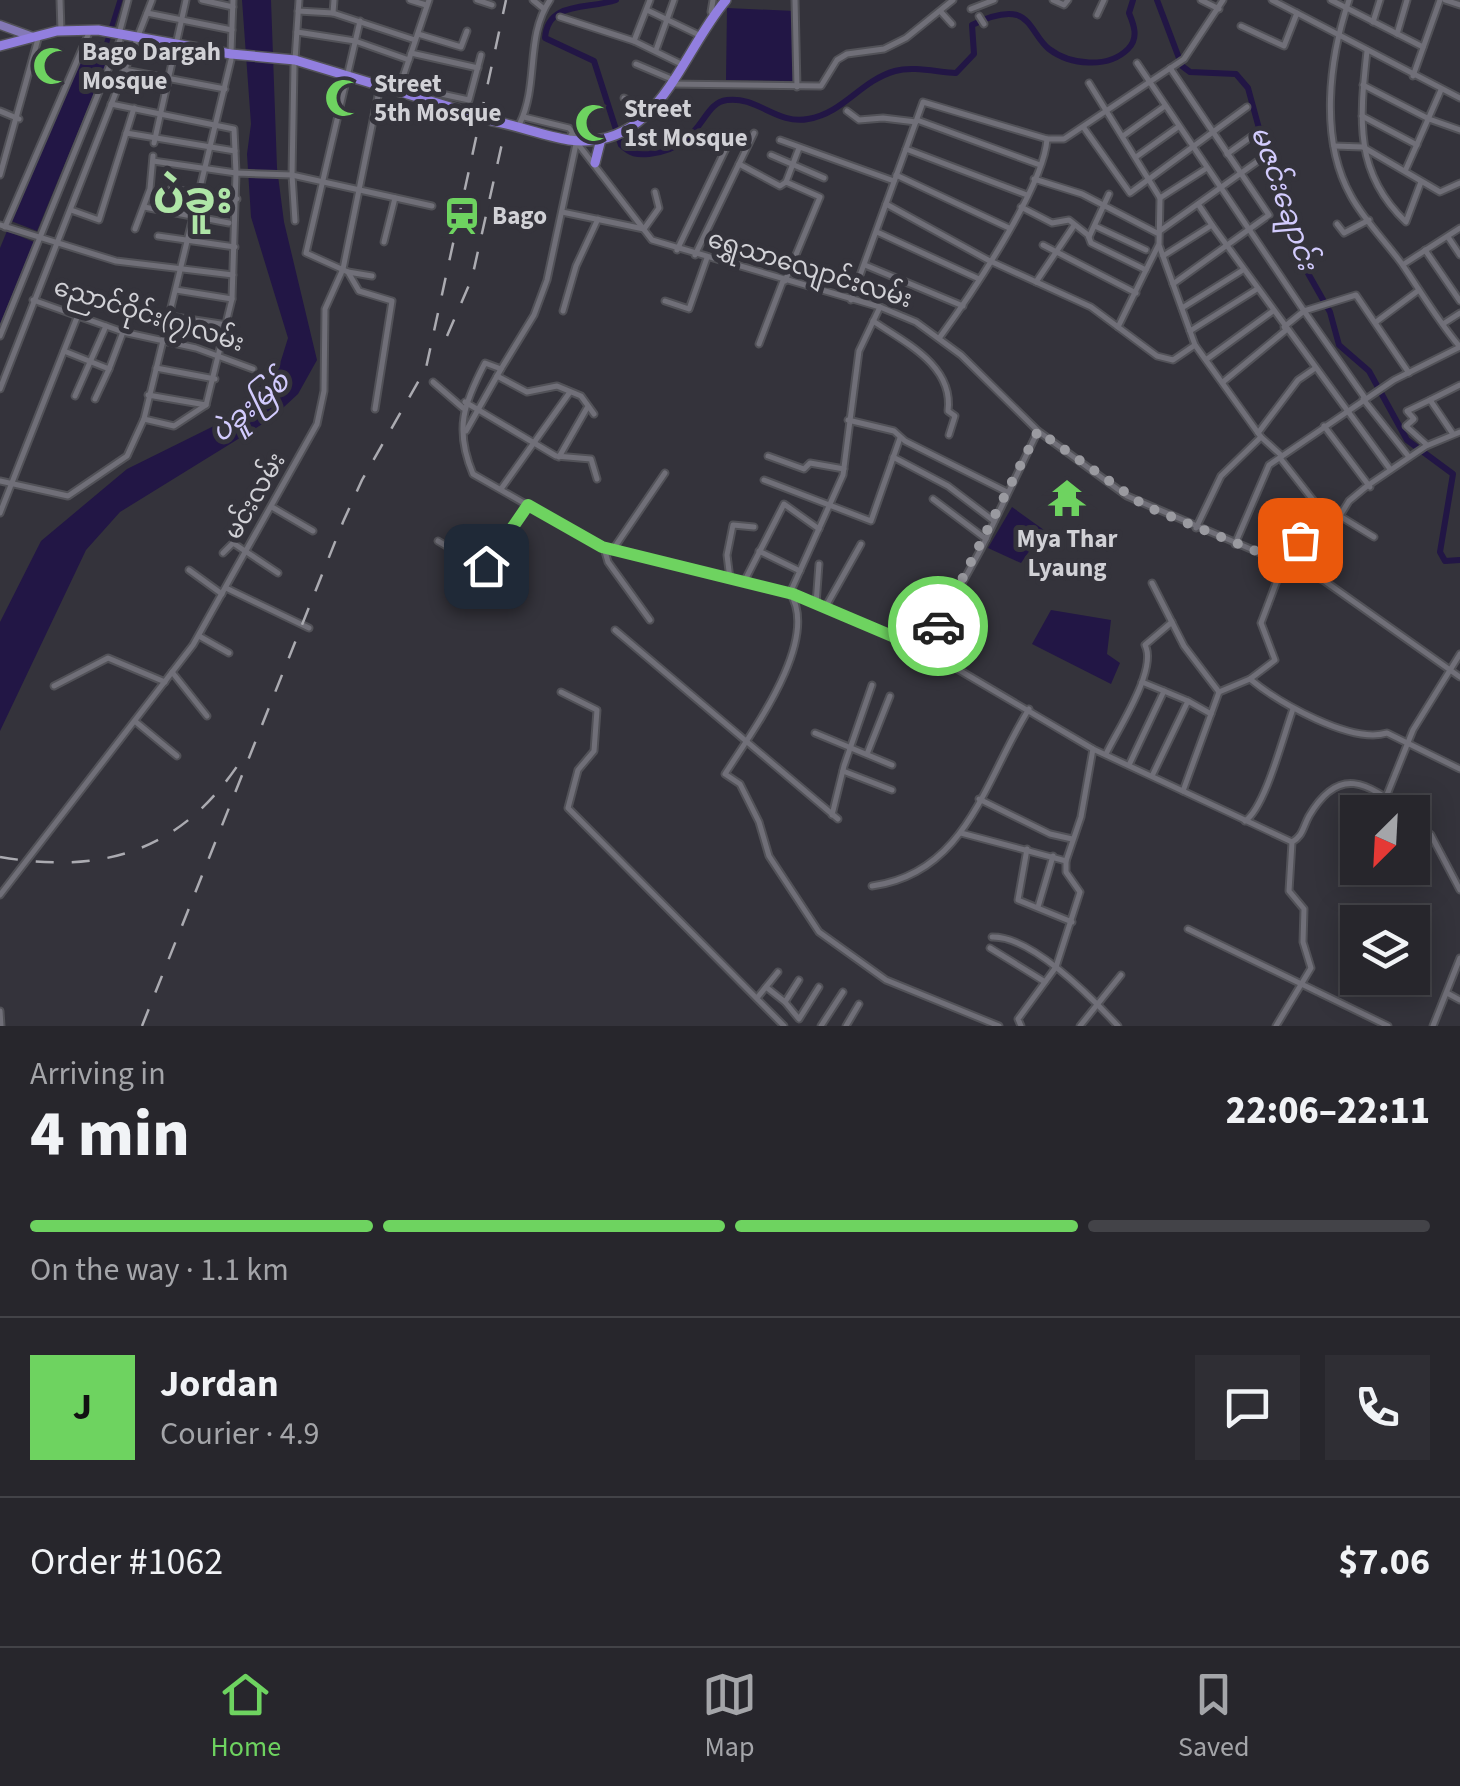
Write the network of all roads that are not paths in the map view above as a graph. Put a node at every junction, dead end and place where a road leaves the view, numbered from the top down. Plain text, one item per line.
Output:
1 (60, 0) edge
2 (128, 0) edge
3 (152, 0) edge
4 (186, 0) edge
5 (202, 0) edge
6 (299, 0) edge
7 (334, 0) edge
8 (410, 0) edge
9 (476, 0) edge
10 (533, 0) edge
11 (550, 0) edge
12 (650, 0) edge
13 (674, 0) edge
14 (713, 0) edge
15 (724, 0) edge
16 (795, 0) edge
17 (953, 0) edge
18 (981, 0) edge
19 (994, 0) edge
20 (1053, 0) edge
21 (1068, 0) edge
22 (1104, 0) edge
23 (1201, 0) edge
24 (1223, 0) edge
25 (1272, 0) edge
26 (1330, 0) edge
27 (1348, 0) edge
28 (1380, 0) edge
29 (1408, 0) edge
30 (1442, 0) edge
31 (233, 3) edge
32 (428, 3) edge
33 (1284, 3) edge
34 (492, 5) dead end
35 (1460, 5) edge
36 (1346, 8) junction
37 (1218, 9) junction
38 (544, 10) junction
39 (647, 10) junction
40 (940, 11) junction
41 (975, 11) junction
42 (298, 12) junction
43 (333, 12) junction
44 (711, 12) junction
45 (147, 13) junction
46 (1297, 13) junction
47 (1097, 15) dead end
48 (560, 17) dead end
49 (670, 19) junction
50 (181, 20) junction
51 (360, 21) junction
52 (1373, 22) junction
53 (952, 24) dead end
54 (984, 24) dead end
55 (0, 26) edge
56 (1241, 26) dead end
57 (61, 30) junction
58 (232, 30) junction
59 (468, 31) dead end
60 (297, 32) junction
61 (95, 34) junction
62 (1397, 34) junction
63 (699, 35) junction
64 (1338, 36) junction
65 (416, 37) junction
66 (36, 38) junction
67 (119, 38) junction
68 (137, 40) junction
69 (354, 41) junction
70 (634, 41) junction
71 (175, 47) junction
72 (1424, 47) junction
73 (0, 48) edge
74 (656, 50) junction
75 (1367, 51) junction
76 (481, 55) dead end
77 (410, 56) junction
78 (233, 57) junction
79 (291, 62) junction
80 (679, 63) junction
81 (636, 64) dead end
82 (1137, 64) dead end
83 (478, 68) junction
84 (1171, 68) junction
85 (124, 70) junction
86 (346, 74) junction
87 (1413, 76) junction
88 (168, 78) junction
89 (670, 81) junction
90 (1149, 82) junction
91 (1089, 83) dead end
92 (380, 85) junction
93 (1363, 85) junction
94 (400, 87) junction
95 (797, 88) junction
96 (224, 89) junction
97 (1442, 90) junction
98 (624, 98) dead end
99 (1460, 98) edge
100 (111, 104) junction
101 (1165, 106) junction
102 (1247, 107) dead end
103 (134, 108) junction
104 (648, 110) junction
105 (0, 111) edge
106 (847, 111) dead end
107 (1108, 111) junction
108 (160, 113) junction
109 (470, 114) junction
110 (1362, 116) junction
111 (20, 119) junction
112 (494, 119) junction
113 (1428, 119) junction
114 (522, 120) junction
115 (916, 121) junction
116 (216, 124) junction
117 (1179, 127) junction
118 (1084, 128) junction
119 (627, 129) junction
120 (1460, 130) edge
121 (126, 132) junction
122 (754, 133) dead end
123 (616, 134) junction
124 (1213, 134) junction
125 (1255, 134) dead end
126 (1123, 136) junction
127 (575, 139) junction
128 (601, 139) junction
129 (1047, 139) junction
130 (155, 140) junction
131 (780, 140) dead end
132 (729, 142) dead end
133 (1417, 145) junction
134 (211, 146) junction
135 (1334, 146) junction
136 (1193, 147) junction
137 (799, 148) junction
138 (1363, 148) junction
139 (906, 149) junction
140 (235, 151) junction
141 (1227, 154) junction
142 (771, 155) dead end
143 (1265, 156) dead end
144 (1136, 157) junction
145 (595, 163) junction
146 (739, 164) junction
147 (792, 165) junction
148 (1040, 166) junction
149 (1207, 168) junction
150 (1406, 169) junction
151 (205, 170) junction
152 (240, 173) junction
153 (1241, 174) junction
154 (0, 175) edge
155 (288, 175) junction
156 (824, 178) dead end
157 (895, 178) junction
158 (1034, 178) junction
159 (1149, 179) junction
160 (321, 180) junction
161 (786, 182) junction
162 (1421, 182) junction
163 (1460, 183) edge
164 (171, 189) dead end
165 (358, 189) junction
166 (1222, 189) junction
167 (656, 192) dead end
168 (199, 194) junction
169 (1109, 194) dead end
170 (1027, 195) junction
171 (394, 198) junction
172 (1160, 198) junction
173 (237, 199) junction
174 (886, 204) junction
175 (1198, 204) junction
176 (432, 206) dead end
177 (144, 207) junction
178 (1021, 207) junction
179 (1104, 208) junction
180 (70, 210) junction
181 (562, 212) junction
182 (194, 217) junction
183 (598, 219) junction
184 (1369, 220) junction
185 (295, 222) dead end
186 (229, 223) dead end
187 (1212, 224) junction
188 (1337, 224) dead end
189 (2, 226) edge
190 (1096, 226) junction
191 (1074, 227) junction
192 (644, 228) junction
193 (1009, 228) junction
194 (1460, 228) edge
195 (134, 229) dead end
196 (1250, 230) junction
197 (876, 232) junction
198 (1157, 233) junction
199 (158, 236) dead end
200 (1448, 236) junction
201 (1089, 237) junction
202 (38, 239) junction
203 (188, 241) junction
204 (384, 242) dead end
205 (55, 245) junction
206 (1043, 245) dead end
207 (1159, 245) junction
208 (235, 247) junction
209 (1228, 247) junction
210 (678, 250) junction
211 (1146, 250) dead end
212 (1425, 250) junction
213 (1055, 251) junction
214 (695, 255) junction
215 (1163, 256) junction
216 (1460, 256) edge
217 (708, 258) junction
218 (988, 260) junction
219 (864, 265) junction
220 (1402, 265) junction
221 (183, 266) junction
222 (1146, 270) junction
223 (1244, 270) junction
224 (346, 271) junction
225 (233, 275) junction
226 (372, 276) dead end
227 (978, 280) junction
228 (784, 281) junction
229 (1036, 282) junction
230 (1173, 284) junction
231 (1258, 288) junction
232 (176, 290) junction
233 (1419, 290) junction
234 (1136, 293) junction
235 (232, 299) junction
236 (33, 300) junction
237 (665, 300) dead end
238 (852, 300) junction
239 (1460, 302) edge
240 (963, 306) junction
241 (880, 307) junction
242 (1182, 308) junction
243 (563, 311) dead end
244 (1273, 311) junction
245 (1304, 311) junction
246 (1460, 314) edge
247 (78, 315) junction
248 (169, 316) junction
249 (873, 321) junction
250 (1376, 322) junction
251 (1443, 324) junction
252 (228, 325) junction
253 (106, 326) junction
254 (1118, 327) junction
255 (1285, 329) junction
256 (1190, 331) junction
257 (123, 332) junction
258 (0, 336) edge
259 (940, 338) junction
260 (163, 342) junction
261 (759, 344) dead end
262 (1195, 345) junction
263 (1460, 347) edge
264 (64, 351) junction
265 (222, 356) junction
266 (1206, 360) junction
267 (90, 362) junction
268 (156, 368) junction
269 (109, 369) junction
270 (501, 369) junction
271 (1314, 369) junction
272 (253, 370) dead end
273 (1409, 373) junction
274 (497, 376) junction
275 (215, 379) junction
276 (433, 382) dead end
277 (1222, 382) junction
278 (1457, 387) edge
279 (0, 389) edge
280 (570, 392) junction
281 (148, 395) junction
282 (75, 396) dead end
283 (1366, 397) junction
284 (1460, 398) edge
285 (96, 399) dead end
286 (1430, 400) junction
287 (464, 405) junction
288 (206, 406) junction
289 (587, 408) junction
290 (374, 409) dead end
291 (478, 409) junction
292 (1345, 412) junction
293 (594, 414) dead end
294 (144, 419) junction
295 (848, 420) junction
296 (1324, 426) junction
297 (1038, 431) junction
298 (465, 432) junction
299 (1457, 433) edge
300 (1260, 434) junction
301 (949, 435) dead end
302 (900, 438) junction
303 (532, 441) junction
304 (1427, 446) junction
305 (1412, 454) junction
306 (768, 456) dead end
307 (559, 457) junction
308 (893, 457) junction
309 (1281, 457) junction
310 (844, 469) junction
311 (1390, 469) junction
312 (664, 474) dead end
313 (597, 480) dead end
314 (764, 480) dead end
315 (0, 481) edge
316 (12, 487) junction
317 (1370, 487) junction
318 (501, 490) junction
319 (1008, 492) junction
320 (934, 499) dead end
321 (528, 505) junction
322 (830, 506) junction
323 (272, 507) junction
324 (0, 513) edge
325 (1324, 514) junction
326 (1339, 516) junction
327 (994, 521) junction
328 (754, 527) dead end
329 (1196, 528) junction
330 (819, 529) junction
331 (313, 531) dead end
332 (1305, 536) junction
333 (1374, 537) dead end
334 (986, 540) junction
335 (438, 541) dead end
336 (860, 544) dead end
337 (1234, 544) junction
338 (604, 548) junction
339 (612, 551) junction
340 (760, 551) junction
341 (223, 553) dead end
342 (246, 553) junction
343 (1273, 558) junction
344 (1284, 562) junction
345 (818, 564) dead end
346 (189, 570) dead end
347 (800, 571) junction
348 (278, 573) dead end
349 (730, 578) junction
350 (744, 582) junction
351 (1152, 583) dead end
352 (224, 591) junction
353 (790, 593) junction
354 (816, 604) junction
355 (825, 608) junction
356 (650, 620) dead end
357 (1172, 622) junction
358 (309, 628) dead end
359 (615, 630) dead end
360 (199, 636) junction
361 (925, 650) junction
362 (229, 653) dead end
363 (1460, 654) edge
364 (1450, 670) junction
365 (172, 672) junction
366 (1460, 678) edge
367 (1250, 679) junction
368 (165, 682) junction
369 (1142, 682) junction
370 (872, 685) dead end
371 (54, 686) dead end
372 (1164, 691) junction
373 (561, 692) dead end
374 (1219, 692) junction
375 (890, 696) dead end
376 (1188, 701) junction
377 (1029, 709) junction
378 (1293, 709) junction
379 (1211, 714) junction
380 (207, 716) dead end
381 (136, 722) junction
382 (815, 732) dead end
383 (747, 740) junction
384 (1406, 746) junction
385 (850, 748) junction
386 (1093, 749) junction
387 (867, 754) junction
388 (1106, 754) junction
389 (177, 756) dead end
390 (892, 765) dead end
391 (1129, 765) junction
392 (1460, 769) edge
393 (842, 771) junction
394 (1152, 776) junction
395 (892, 790) dead end
396 (1183, 791) junction
397 (1381, 795) edge
398 (1385, 795) edge
399 (979, 799) junction
400 (1245, 820) junction
401 (961, 832) junction
402 (1430, 835) edge
403 (1073, 840) junction
404 (1292, 842) junction
405 (1028, 849) junction
406 (1053, 856) junction
407 (1066, 861) junction
408 (872, 886) dead end
409 (1460, 890) edge
410 (0, 895) edge
411 (1038, 907) junction
412 (1072, 922) junction
413 (1188, 929) dead end
414 (992, 937) dead end
415 (990, 948) dead end
416 (1460, 958) edge
417 (1056, 967) junction
418 (778, 972) dead end
419 (1457, 973) edge
420 (1121, 975) dead end
421 (799, 980) dead end
422 (1046, 982) junction
423 (1302, 984) junction
424 (766, 987) junction
425 (819, 987) dead end
426 (843, 992) dead end
427 (1446, 992) junction
428 (758, 998) junction
429 (1460, 1000) edge
430 (785, 1002) junction
431 (859, 1004) dead end
432 (1096, 1007) junction
433 (0, 1011) edge
434 (799, 1019) junction
435 (995, 1025) edge
436 (2, 1026) edge
437 (784, 1026) edge
438 (806, 1026) edge
439 (821, 1026) edge
440 (846, 1026) edge
441 (1021, 1026) edge
442 (1080, 1026) edge
443 (1118, 1026) edge
444 (1276, 1026) edge
445 (1388, 1026) edge
446 (1432, 1026) edge

1 - 57 street
2 - 67 street
3 - 45 street
4 - 50 street
5 - 31 street
6 - 42 street
7 - 43 street
8 - 32 street
9 - 34 street
10 - 38 street
11 - 38 street
12 - 39 street
13 - 49 street
14 - 44 street
15 - 44 highway
15 - 63 highway
16 - 95 street
17 - 40 street
18 - 41 street
19 - 41 street
20 - 21 street
22 - 47 street
23 - 37 street
24 - 37 street
25 - 33 street
26 - 36 street
27 - 36 street
28 - 52 street
29 - 62 street
30 - 35 street
30 - 72 street
31 - 58 street
32 - 65 street
33 - 46 street
36 - 52 street
36 - 64 street
37 - 84 street
38 - 114 street
39 - 49 street
39 - 70 street
40 - 53 street
40 - 95 street
41 - 54 street
42 - 43 street
42 - 60 street
43 - 51 street
44 - 63 highway
45 - 50 street
45 - 68 street
46 - 56 street
46 - 64 street
48 - 70 street
49 - 63 street
49 - 74 street
50 - 58 street
50 - 71 street
51 - 65 street
51 - 69 street
52 - 62 street
55 - 66 main road
57 - 61 highway
57 - 66 highway
58 - 78 street
59 - 65 street
60 - 69 street
60 - 79 street
61 - 66 highway
61 - 67 highway
61 - 189 street
62 - 72 street
63 - 80 highway
63 - 89 highway
64 - 75 street
64 - 135 street
65 - 77 street
66 - 73 highway
66 - 111 street
67 - 68 highway
67 - 202 street
68 - 71 highway
68 - 85 street
69 - 77 street
69 - 86 street
70 - 74 street
71 - 78 highway
71 - 88 street
72 - 87 street
74 - 80 street
75 - 87 street
75 - 93 street
76 - 83 street
77 - 83 street
77 - 94 street
78 - 79 highway
78 - 96 street
79 - 86 highway
79 - 155 street
80 - 89 highway
81 - 89 street
82 - 90 street
83 - 94 street
84 - 90 street
84 - 124 street
85 - 88 street
85 - 100 street
86 - 92 highway
86 - 160 street
87 - 97 street
88 - 96 street
88 - 108 street
89 - 95 street
89 - 104 highway
89 - 119 highway
90 - 101 street
90 - 107 street
91 - 107 street
92 - 94 highway
92 - 109 highway
92 - 165 street, မင်းလမ်း
93 - 110 street
93 - 113 street
94 - 109 highway
96 - 116 street
97 - 99 street
97 - 113 street
98 - 104 street
100 - 103 street
100 - 180 street
101 - 117 street
101 - 126 street
102 - 124 street
103 - 108 street
103 - 121 street
104 - 119 highway
105 - 111 street
106 - 115 street
107 - 118 street
107 - 126 street
108 - 116 street
108 - 130 street
109 - 112 highway, bridge
110 - 133 street
110 - 138 street
111 - 154 street
112 - 114 highway
112 - 127 highway
113 - 120 street
113 - 133 street
114 - 127 highway
115 - 129 street
115 - 139 street
115 - 148 street
116 - 134 street
116 - 140 street
117 - 136 street
117 - 144 street
118 - 129 street
118 - 159 street
119 - 123 highway
121 - 130 street
121 - 180 street
122 - 146 street
123 - 127 highway
123 - 128 highway
124 - 136 street
124 - 141 street
125 - 141 street
126 - 144 street
127 - 128 highway
127 - 145 street, ရွှေသာလျောင်းလမ်း
127 - 181 street
128 - 145 highway
129 - 148 street
130 - 134 street
131 - 137 street
132 - 210 street
133 - 150 street
134 - 140 street
134 - 151 street
135 - 138 street
135 - 184 street
136 - 149 street
136 - 159 street
137 - 147 street
137 - 157 street
138 - 150 street
138 - 162 street
139 - 157 street
139 - 170 street
140 - 152 street
141 - 153 street
142 - 147 street
143 - 153 street
144 - 159 street
145 - 192 street, ရွှေသာလျောင်းလမ်း
146 - 161 street
146 - 214 street
147 - 156 street
147 - 161 street
148 - 158 street
149 - 166 street
149 - 172 street
150 - 162 street
151 - 152 street
151 - 168 street
151 - 177 street
152 - 155 street
152 - 173 street
153 - 166 street
153 - 196 street
155 - 160 street
155 - 185 street
157 - 174 street
157 - 193 street
158 - 170 street
158 - 179 street
159 - 172 street
160 - 165 street
160 - 224 street
161 - 228 street
162 - 163 street
164 - 168 street
165 - 171 street
165 - 224 street, မင်းလမ်း
166 - 175 street
166 - 196 street
167 - 192 street
168 - 173 street
168 - 182 street
169 - 179 street
170 - 178 street
171 - 176 street
171 - 204 street
172 - 198 street
173 - 208 street
174 - 197 street
174 - 218 street
175 - 187 street
175 - 198 street
177 - 182 street
177 - 195 street
178 - 191 street
178 - 193 street
179 - 190 street
179 - 198 street
180 - 205 street
181 - 183 street
181 - 270 street
182 - 186 street
182 - 203 street
183 - 192 street
183 - 243 street
184 - 188 street
184 - 220 street
187 - 209 street
187 - 215 street
189 - 202 street
190 - 201 street
190 - 211 street
191 - 201 street
191 - 213 street
192 - 210 street, ရွှေသာလျောင်းလမ်း
193 - 218 street
194 - 200 street
196 - 209 street
196 - 245 street
197 - 219 street
197 - 227 street
198 - 207 street
199 - 203 street
200 - 212 street
200 - 216 street
201 - 222 street
202 - 205 street
202 - 258 street
203 - 208 street
203 - 221 street
205 - 221 street
205 - 236 street
206 - 213 street
207 - 215 street
207 - 222 street
208 - 225 street
209 - 223 street
209 - 230 street
210 - 214 street, ရွှေသာလျောင်းလမ်း
212 - 220 street
212 - 239 street
213 - 229 street
213 - 234 street
214 - 217 street, ရွှေသာလျောင်းလမ်း
215 - 230 street
217 - 228 street, ရွှေသာလျောင်းလမ်း
217 - 237 street
218 - 227 street
218 - 229 street
219 - 238 street
219 - 240 street
220 - 233 street
221 - 225 street
221 - 232 street
222 - 234 street
223 - 231 street
223 - 242 street
224 - 226 street
224 - 290 street
224 - 323 street, မင်းလမ်း
225 - 235 street
227 - 240 street
228 - 238 street, ရွှေသာလျောင်းလမ်း
228 - 261 street
229 - 254 street
230 - 242 street
231 - 244 street
231 - 256 street
232 - 235 street
232 - 248 street
233 - 250 street
233 - 251 street
234 - 254 street
235 - 252 street
236 - 247 street, ညောင်ဝိုင်း(၇)လမ်း
236 - 279 street
238 - 241 street, ရွှေသာလျောင်းလမ်း
240 - 259 street
241 - 249 street
241 - 259 street, ရွှေသာလျောင်းလမ်း
242 - 256 street
244 - 255 street
244 - 266 street
245 - 250 street
245 - 255 street
245 - 283 street
246 - 251 street
247 - 253 street, ညောင်ဝိုင်း(၇)လမ်း
247 - 264 street
248 - 252 street
248 - 260 street
249 - 295 street
249 - 301 street
250 - 273 street
251 - 263 street
252 - 265 street
253 - 257 street, ညောင်ဝိုင်း(၇)လမ်း
253 - 267 street
254 - 262 street
255 - 271 street
255 - 277 street
256 - 262 street
257 - 260 street, ညောင်ဝိုင်း(၇)လမ်း
257 - 269 street
259 - 297 street, ရွှေသာလျောင်းလမ်း
260 - 265 street, ညောင်ဝိုင်း(၇)လမ်း
260 - 268 street
262 - 266 street
263 - 273 street
264 - 267 street
264 - 316 street
265 - 272 street, ညောင်ဝိုင်း(၇)လမ်း
265 - 275 street
266 - 277 street
267 - 269 street
267 - 282 street
268 - 275 street
268 - 281 street
269 - 285 street
270 - 274 street
270 - 287 street
271 - 292 street
271 - 300 street
273 - 283 street
274 - 280 street
274 - 291 street
275 - 288 street
276 - 287 street
277 - 300 street
278 - 284 street
278 - 286 street
280 - 289 street
280 - 303 street
281 - 288 street
281 - 294 street
283 - 292 street
283 - 305 street
286 - 299 street
286 - 304 street
287 - 291 street
287 - 298 street
288 - 294 street
289 - 293 street
289 - 307 street
291 - 298 street
291 - 303 street
292 - 296 street
292 - 311 street
294 - 316 street
295 - 302 street
295 - 310 street
296 - 309 street
296 - 317 street
297 - 319 street
297 - 329 street, ရွှေသာလျောင်းလမ်း
298 - 318 street
299 - 304 street
300 - 309 street
300 - 329 street
302 - 308 street
302 - 319 street
303 - 307 street
303 - 318 street
304 - 305 street
305 - 311 street
306 - 310 street
307 - 313 street
308 - 322 street
308 - 327 street
309 - 325 street
309 - 337 street
310 - 322 street
311 - 317 street
312 - 339 street
314 - 322 street
315 - 316 street
316 - 324 street
317 - 326 street
318 - 321 street
319 - 327 street
320 - 334 street
321 - 335 street
321 - 338 street
322 - 330 street
323 - 331 street
323 - 342 street, မင်းလမ်း
325 - 326 street
325 - 332 street
326 - 332 street
326 - 333 street
327 - 334 street
328 - 349 street
329 - 337 street, ရွှေသာလျောင်းလမ်း
330 - 340 street
330 - 347 street
332 - 343 street
334 - 361 street
336 - 355 street
337 - 343 street, ရွှေသာလျောင်းလမ်း
338 - 339 street
338 - 356 street
339 - 349 street
340 - 347 street
340 - 350 street
341 - 342 street
342 - 348 street
342 - 352 street, မင်းလမ်း
343 - 344 street, ရွှေသာလျောင်းလမ်း
344 - 364 street, ရွှေသာလျောင်းလမ်း
344 - 367 street
345 - 354 street
346 - 352 street
347 - 353 street
349 - 350 street
350 - 353 street
351 - 357 street
352 - 358 street
352 - 360 street, မင်းလမ်း
353 - 354 street
353 - 383 street
354 - 355 street
355 - 361 street
357 - 369 street
357 - 374 street
359 - 383 street
360 - 362 street
360 - 365 street, မင်းလမ်း
361 - 377 street
363 - 364 street
364 - 366 street, ရွှေသာလျောင်းလမ်း
364 - 384 street
365 - 368 street, မင်းလမ်း
365 - 380 street
367 - 374 street
367 - 378 street
368 - 371 street
368 - 381 street, မင်းလမ်း
369 - 372 street
369 - 388 street
370 - 385 street
372 - 376 street
372 - 391 street
373 - 428 street
374 - 379 street
375 - 387 street
376 - 379 street
376 - 394 street
377 - 386 street
377 - 399 street
378 - 384 street
378 - 400 street
379 - 396 street
381 - 389 street
381 - 410 street, မင်းလမ်း
382 - 385 street
383 - 393 street
383 - 435 street
384 - 392 street
384 - 398 street
385 - 387 street
385 - 393 street
386 - 388 street
386 - 403 street
387 - 390 street
388 - 391 street
391 - 394 street
393 - 395 street
394 - 396 street
396 - 400 street
397 - 404 street
399 - 401 street
399 - 403 street
400 - 404 street
401 - 405 street
401 - 408 street
402 - 409 street
403 - 407 street
404 - 423 street
405 - 406 street
405 - 411 street
406 - 407 street
406 - 411 street
407 - 412 street
411 - 412 street
412 - 417 street
413 - 423 street
414 - 417 street
415 - 422 street
416 - 419 street
417 - 422 street
417 - 432 street
418 - 424 street
419 - 427 street
420 - 432 street
421 - 430 street
422 - 441 street
423 - 444 street
423 - 445 street
424 - 428 street
424 - 430 street
425 - 434 street
426 - 439 street
427 - 429 street
427 - 446 street
428 - 437 street
430 - 434 street
431 - 440 street
432 - 442 street
432 - 443 street
433 - 436 street
434 - 438 street

